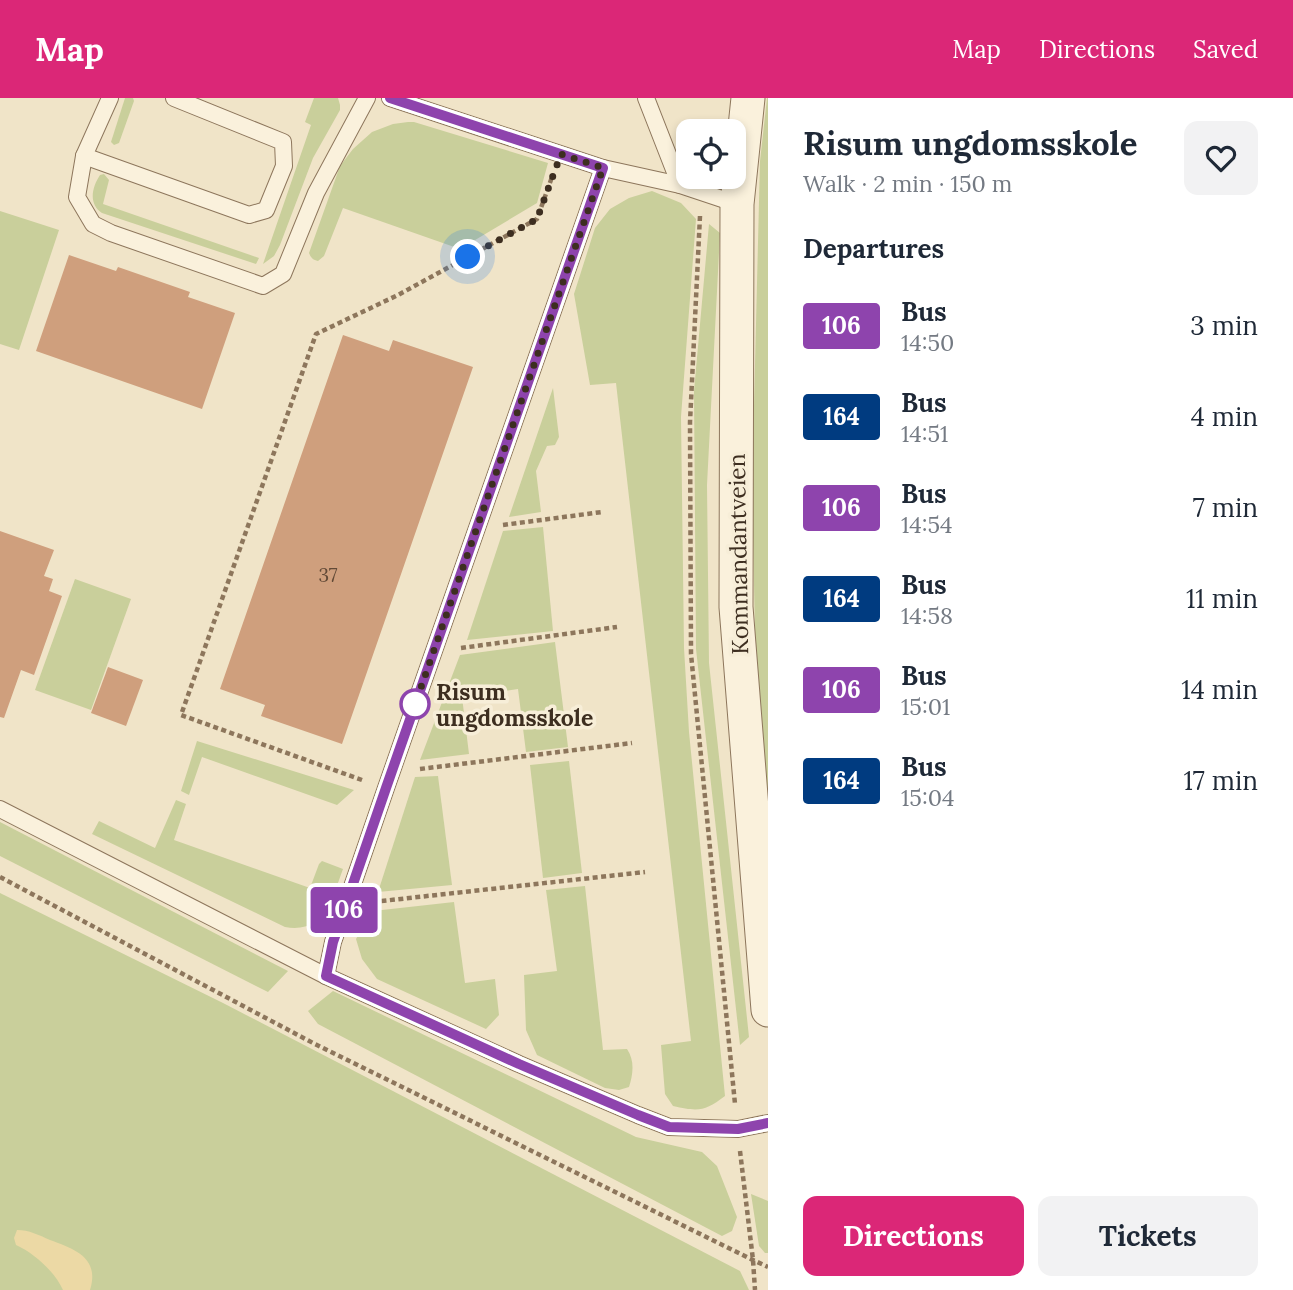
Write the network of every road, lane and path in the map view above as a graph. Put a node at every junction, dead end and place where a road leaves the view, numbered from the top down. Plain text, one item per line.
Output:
1 (110, 98) edge
2 (174, 98) edge
3 (367, 98) edge
4 (390, 98) edge
5 (646, 98) edge
6 (748, 98) edge
7 (561, 154) junction
8 (84, 156) junction
9 (603, 168) junction
10 (676, 175) edge
11 (676, 184) edge
12 (692, 189) edge
13 (737, 204) junction
14 (602, 512) dead end
15 (495, 526) dead end
16 (617, 627) dead end
17 (453, 649) dead end
18 (632, 743) dead end
19 (412, 769) dead end
20 (370, 783) dead end
21 (0, 809) edge
22 (645, 872) dead end
23 (0, 877) edge
24 (369, 903) dead end
25 (326, 976) junction
26 (768, 1010) edge
27 (768, 1123) edge
28 (768, 1266) edge

1 - 8 lane
2 - 8 lane
3 - 8 lane
4 - 7 lane
5 - 10 lane
6 - 13 street, Kommandantveien
7 - 9 lane
7 - 20 path
9 - 11 lane
9 - 25 lane
12 - 13 lane
13 - 26 street, Kommandantveien
14 - 15 path
16 - 17 path
18 - 19 path
21 - 25 lane
22 - 24 path
23 - 28 path
25 - 27 lane

